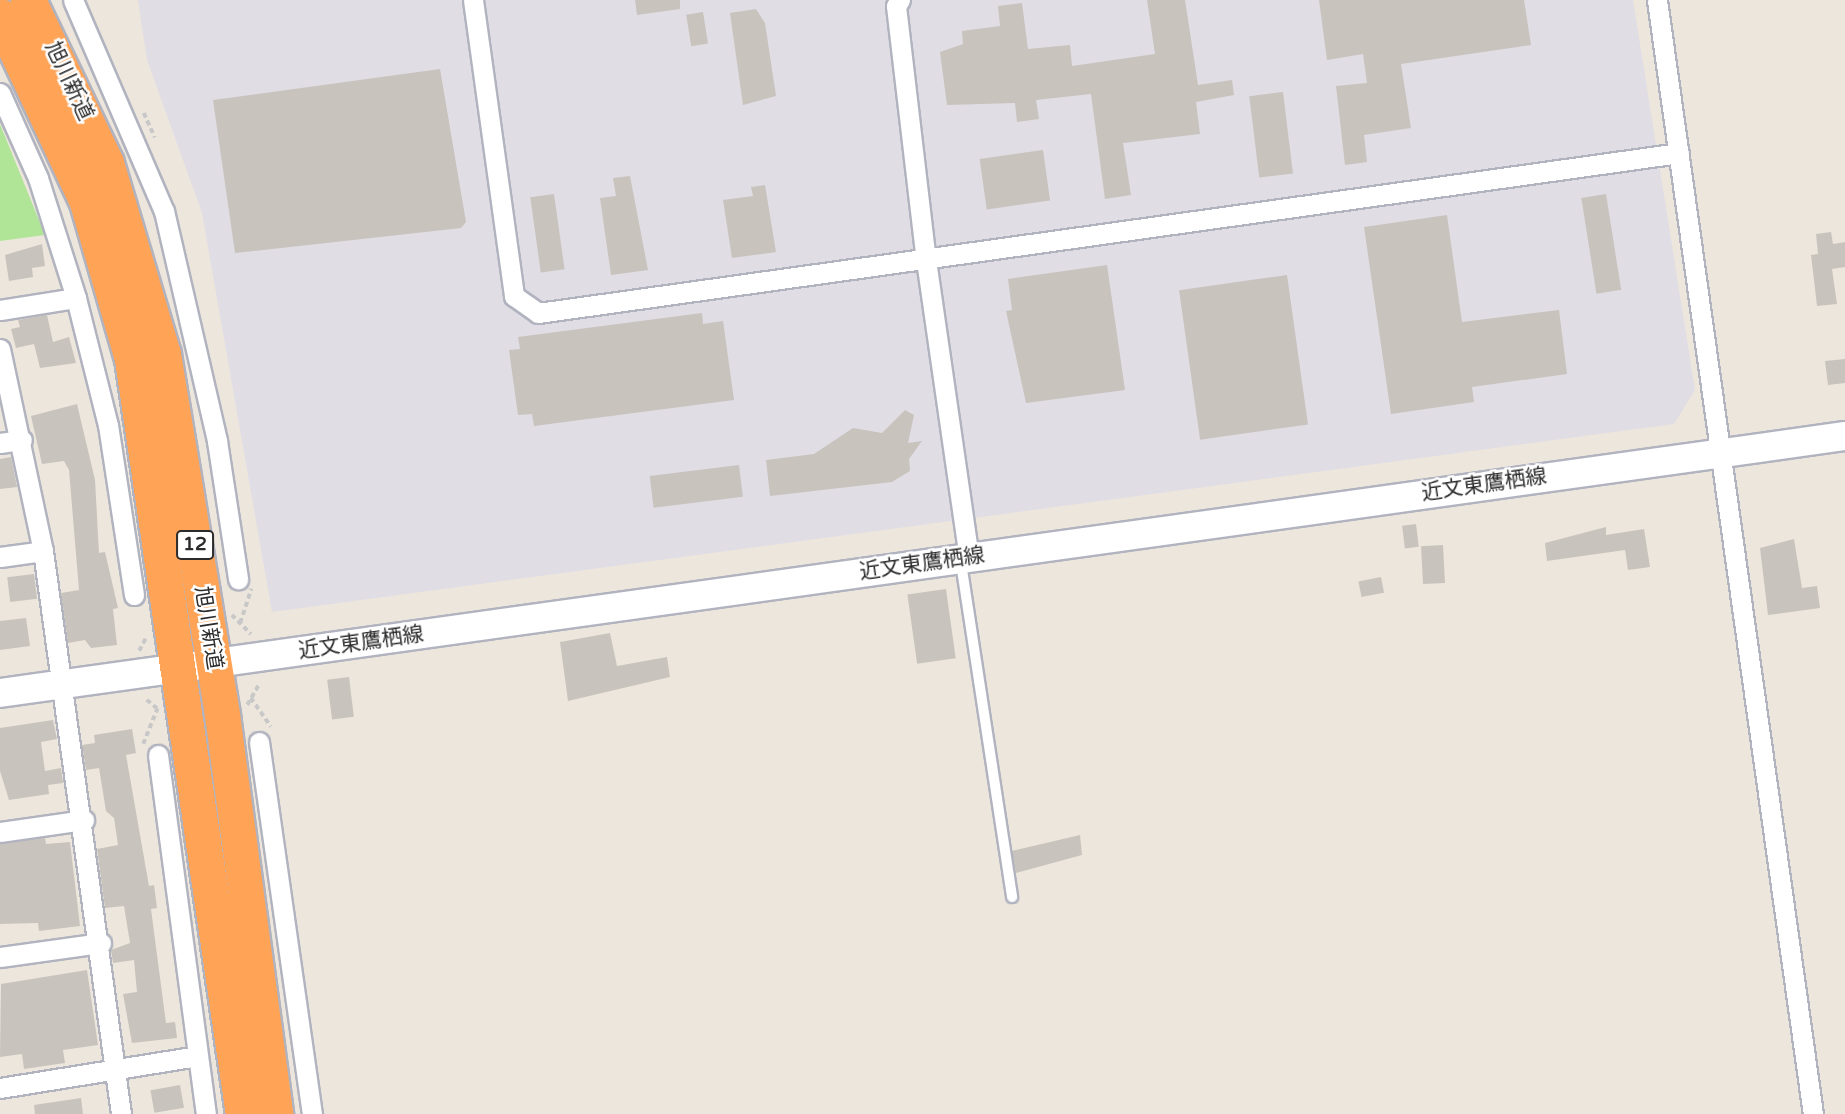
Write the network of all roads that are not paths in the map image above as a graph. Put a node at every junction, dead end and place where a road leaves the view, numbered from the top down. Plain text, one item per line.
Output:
1 (27, 0) edge
2 (473, 0) edge
3 (901, 0) edge
4 (1657, 0) edge
5 (79, 3) edge
6 (0, 16) edge
7 (0, 93) edge
8 (1679, 153) junction
9 (926, 260) junction
10 (76, 298) junction
11 (0, 310) edge
12 (198, 348) junction
13 (0, 349) edge
14 (163, 354) junction
15 (1845, 436) edge
16 (22, 440) junction
17 (0, 443) edge
18 (1721, 450) junction
19 (141, 520) junction
20 (43, 551) junction
21 (0, 557) edge
22 (965, 559) junction
23 (238, 579) dead end
24 (134, 594) dead end
25 (197, 667) junction
26 (61, 686) junction
27 (0, 694) edge
28 (259, 742) dead end
29 (158, 755) dead end
30 (84, 820) junction
31 (253, 823) junction
32 (0, 832) edge
33 (206, 850) junction
34 (171, 853) junction
35 (1012, 897) dead end
36 (101, 943) junction
37 (0, 957) edge
38 (197, 1056) junction
39 (114, 1072) junction
40 (0, 1088) edge
41 (121, 1114) edge
42 (206, 1114) edge
43 (243, 1114) edge
44 (275, 1114) edge
45 (312, 1114) edge
46 (1813, 1114) edge

1 - 14 highway, 旭川新道 / 12
2 - 9 street
3 - 9 street
4 - 8 street
5 - 12 street
6 - 19 highway, 旭川新道 / 12
7 - 10 street
8 - 9 street
8 - 18 street
9 - 22 street
10 - 11 street
10 - 19 street
12 - 14 street
12 - 23 street
13 - 16 street
14 - 25 highway, 旭川新道 / 12
15 - 18 street, 近文東鷹栖線
16 - 17 street
16 - 20 street
18 - 22 street, 近文東鷹栖線
18 - 46 street
19 - 24 street
19 - 25 highway, 旭川新道 / 12
20 - 21 street
20 - 26 street
22 - 25 street, 近文東鷹栖線
22 - 35 lane
25 - 26 street, 近文東鷹栖線
25 - 31 highway, 旭川新道 / 12
25 - 33 highway, 旭川新道 / 12
26 - 27 street, 近文東鷹栖線
26 - 30 street
28 - 31 street
29 - 34 street
30 - 32 street
30 - 36 street
31 - 44 highway, 旭川新道 / 12
31 - 45 street
33 - 34 street
33 - 43 highway, 旭川新道 / 12
34 - 38 street
36 - 37 street
36 - 39 street
38 - 39 street
38 - 42 street
39 - 40 street
39 - 41 street

